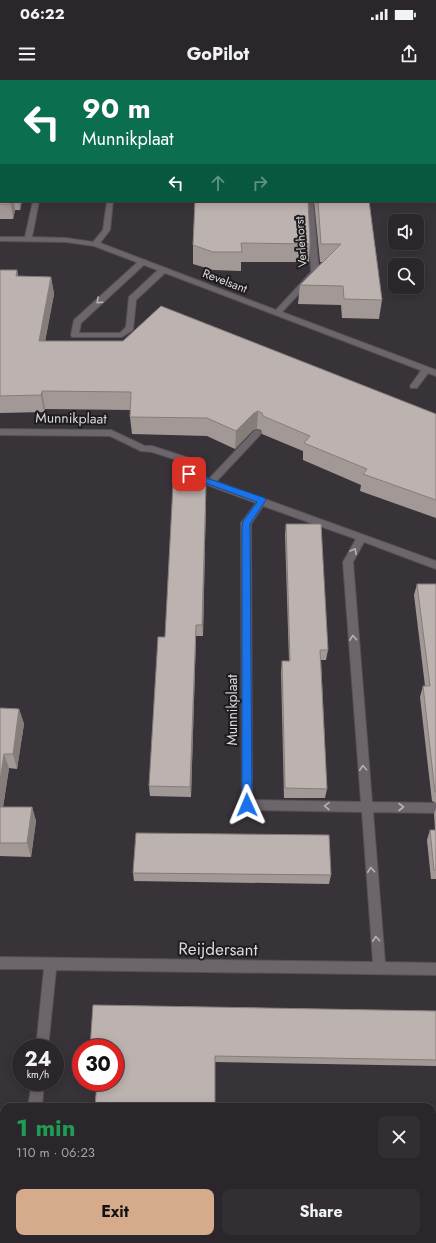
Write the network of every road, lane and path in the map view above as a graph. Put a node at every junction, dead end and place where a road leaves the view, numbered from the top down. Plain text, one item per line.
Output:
1 (36, 202) edge
2 (110, 202) edge
3 (310, 202) edge
4 (0, 239) edge
5 (28, 239) junction
6 (95, 244) junction
7 (143, 262) junction
8 (163, 270) junction
9 (277, 313) junction
10 (426, 370) junction
11 (436, 373) edge
12 (414, 386) dead end
13 (0, 432) edge
14 (257, 432) dead end
15 (211, 482) junction
16 (262, 500) junction
17 (362, 537) junction
18 (436, 565) edge
19 (366, 807) junction
20 (436, 808) edge
21 (0, 963) edge
22 (51, 964) junction
23 (379, 968) junction
24 (436, 969) edge
25 (43, 1039) edge
26 (37, 1091) edge
27 (35, 1103) edge

1 - 5 street
2 - 6 street
3 - 9 street, Verlehorst
4 - 5 street, Revelsant
5 - 6 street, Revelsant
6 - 7 street, Revelsant
7 - 8 street, Revelsant
7 -> 8 street
8 - 9 street, Revelsant
9 - 10 street, Revelsant
10 - 11 street, Revelsant
10 - 12 street
13 - 15 street, Munnikplaat
14 - 15 street
15 - 16 street, Munnikplaat
16 - 17 street, Munnikplaat
19 -> 16 street, Munnikplaat
17 - 18 street, Munnikplaat
19 -> 17 street
19 -> 20 street, Munnikplaat
23 -> 19 street
21 - 22 street, Reijdersant
22 - 23 street, Reijdersant
22 - 25 street
23 - 24 street, Reijdersant
26 - 27 street

